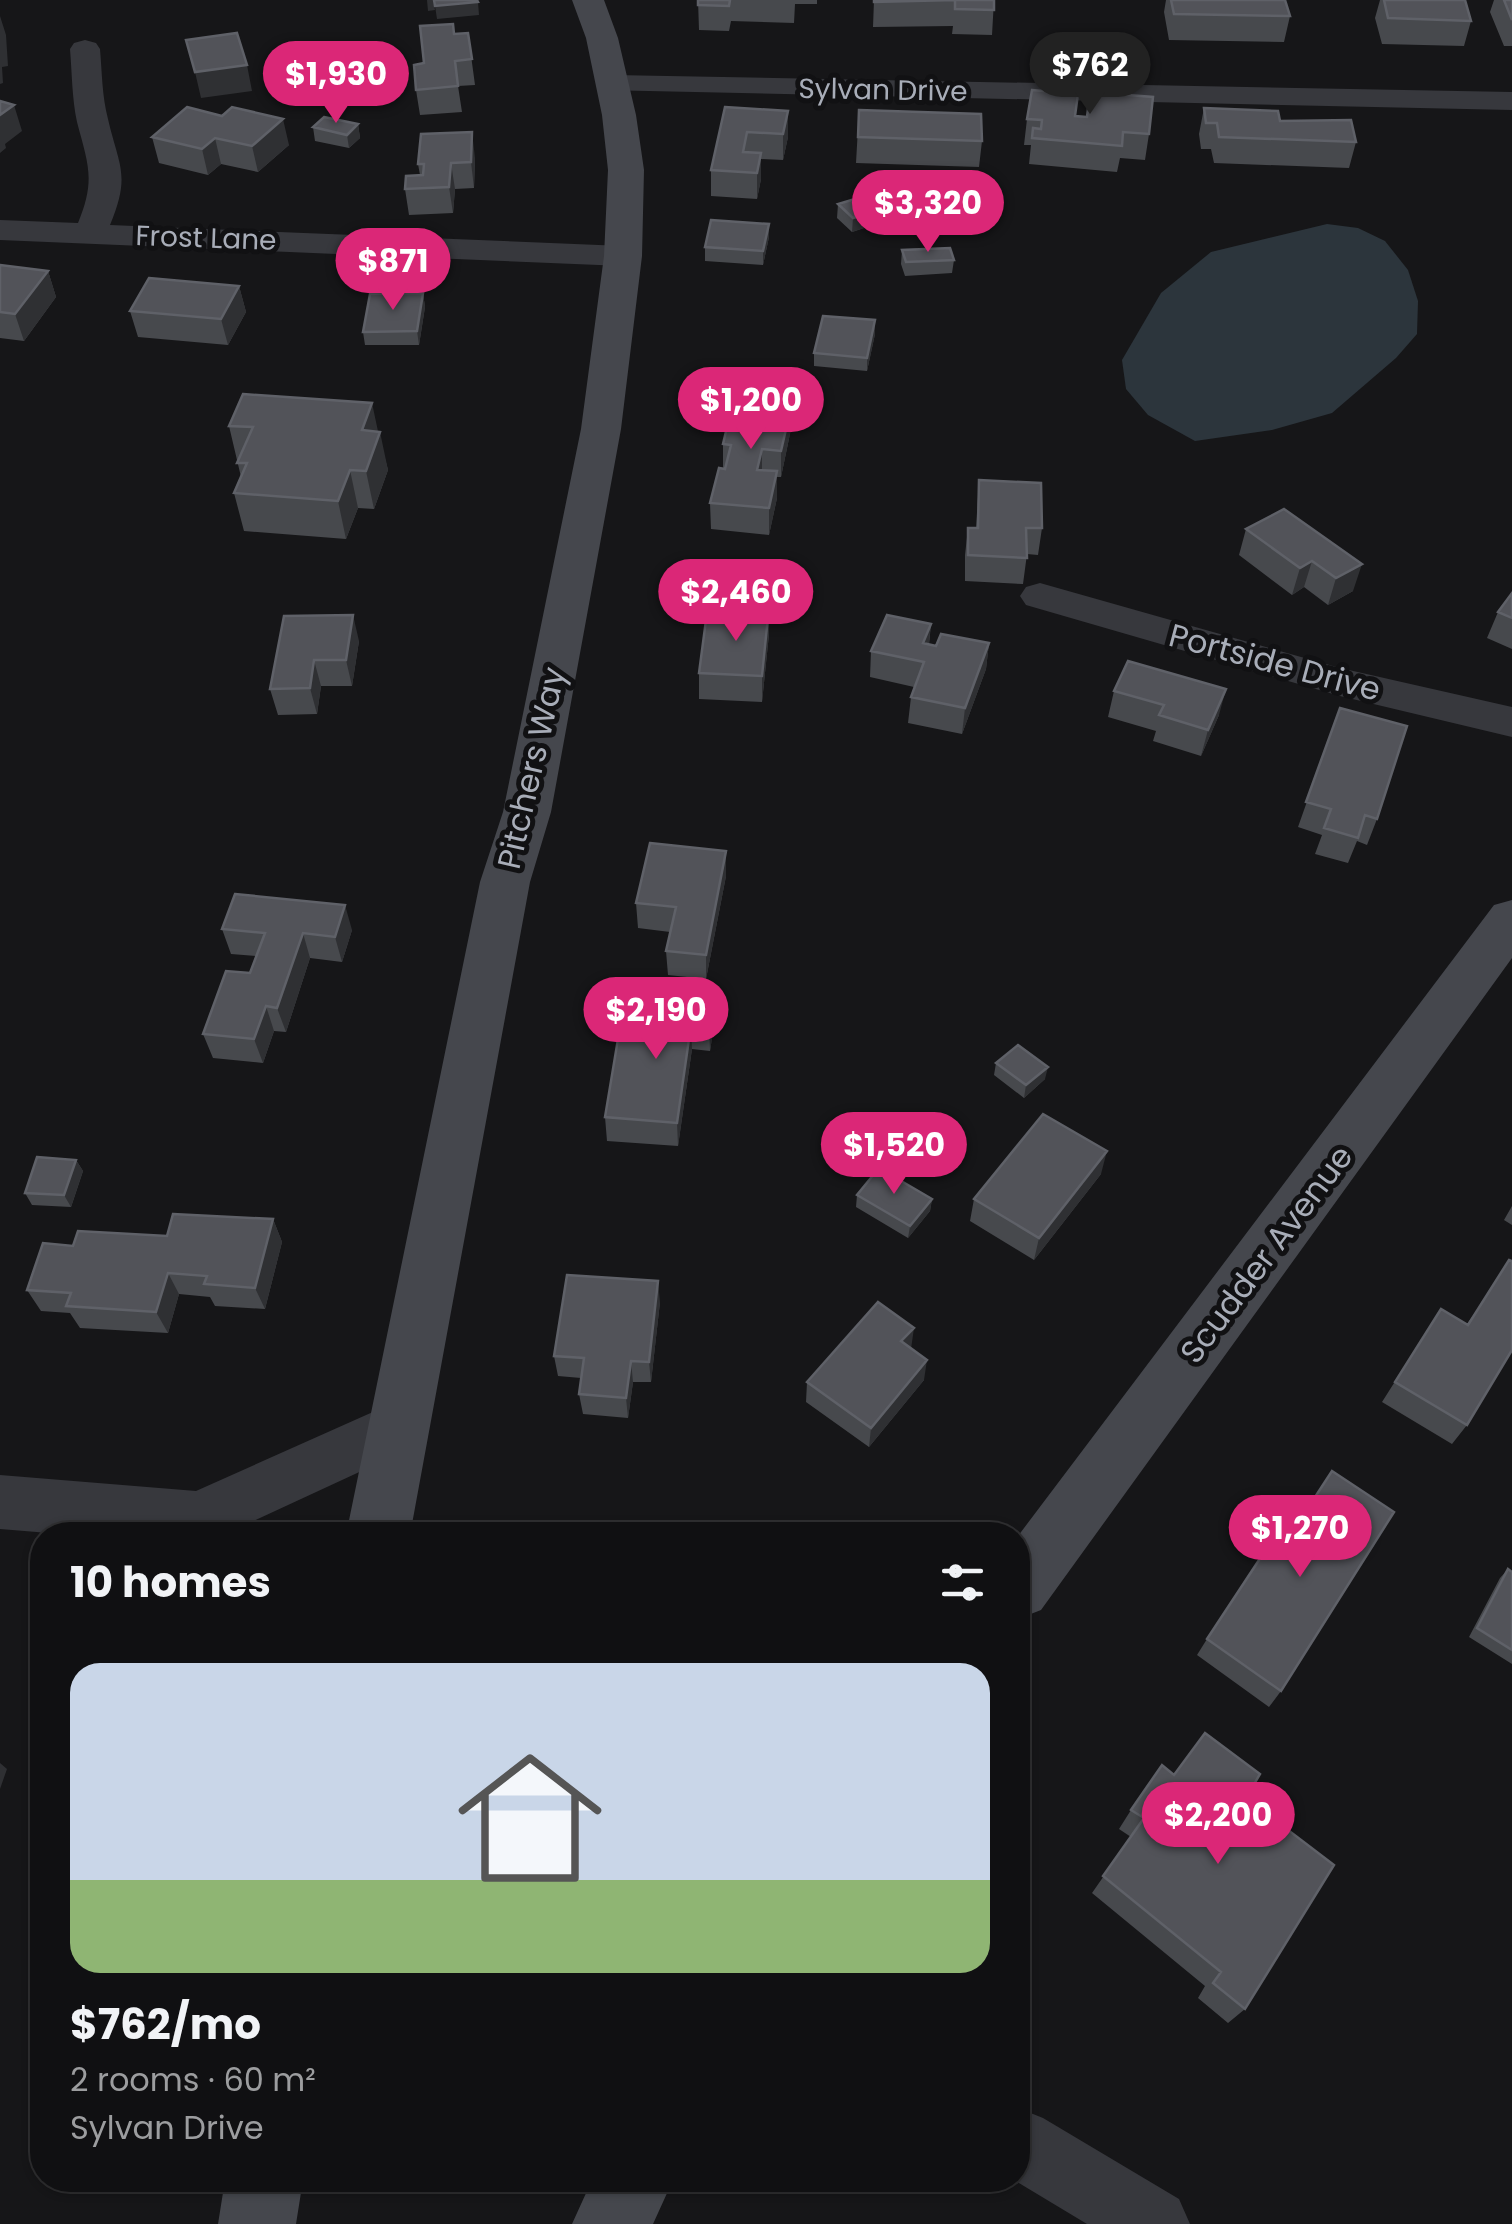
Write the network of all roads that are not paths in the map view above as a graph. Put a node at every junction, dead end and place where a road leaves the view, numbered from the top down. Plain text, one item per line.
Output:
1 (588, 0) edge
2 (85, 49) dead end
3 (613, 84) junction
4 (1512, 101) edge
5 (0, 230) edge
6 (90, 234) junction
7 (622, 256) junction
8 (1040, 596) dead end
9 (1512, 722) edge
10 (1512, 919) edge
11 (402, 1425) junction
12 (0, 1502) edge
13 (177, 1522) edge
14 (220, 1522) edge
15 (381, 1522) edge
16 (1030, 1572) edge
17 (1030, 2150) edge
18 (628, 2192) edge
19 (611, 2224) edge
20 (1154, 2224) edge

1 - 3 main road, Pitchers Way
2 - 6 street, Frost Lane
3 - 4 street, Sylvan Drive
3 - 7 main road, Pitchers Way
5 - 6 street, Frost Lane
6 - 7 street, Frost Lane
7 - 11 main road, Pitchers Way
8 - 9 street, Portside Drive
10 - 16 main road, Scudder Avenue
11 - 14 street
11 - 15 main road, Pitchers Way
12 - 13 street
17 - 20 street
18 - 19 main road

